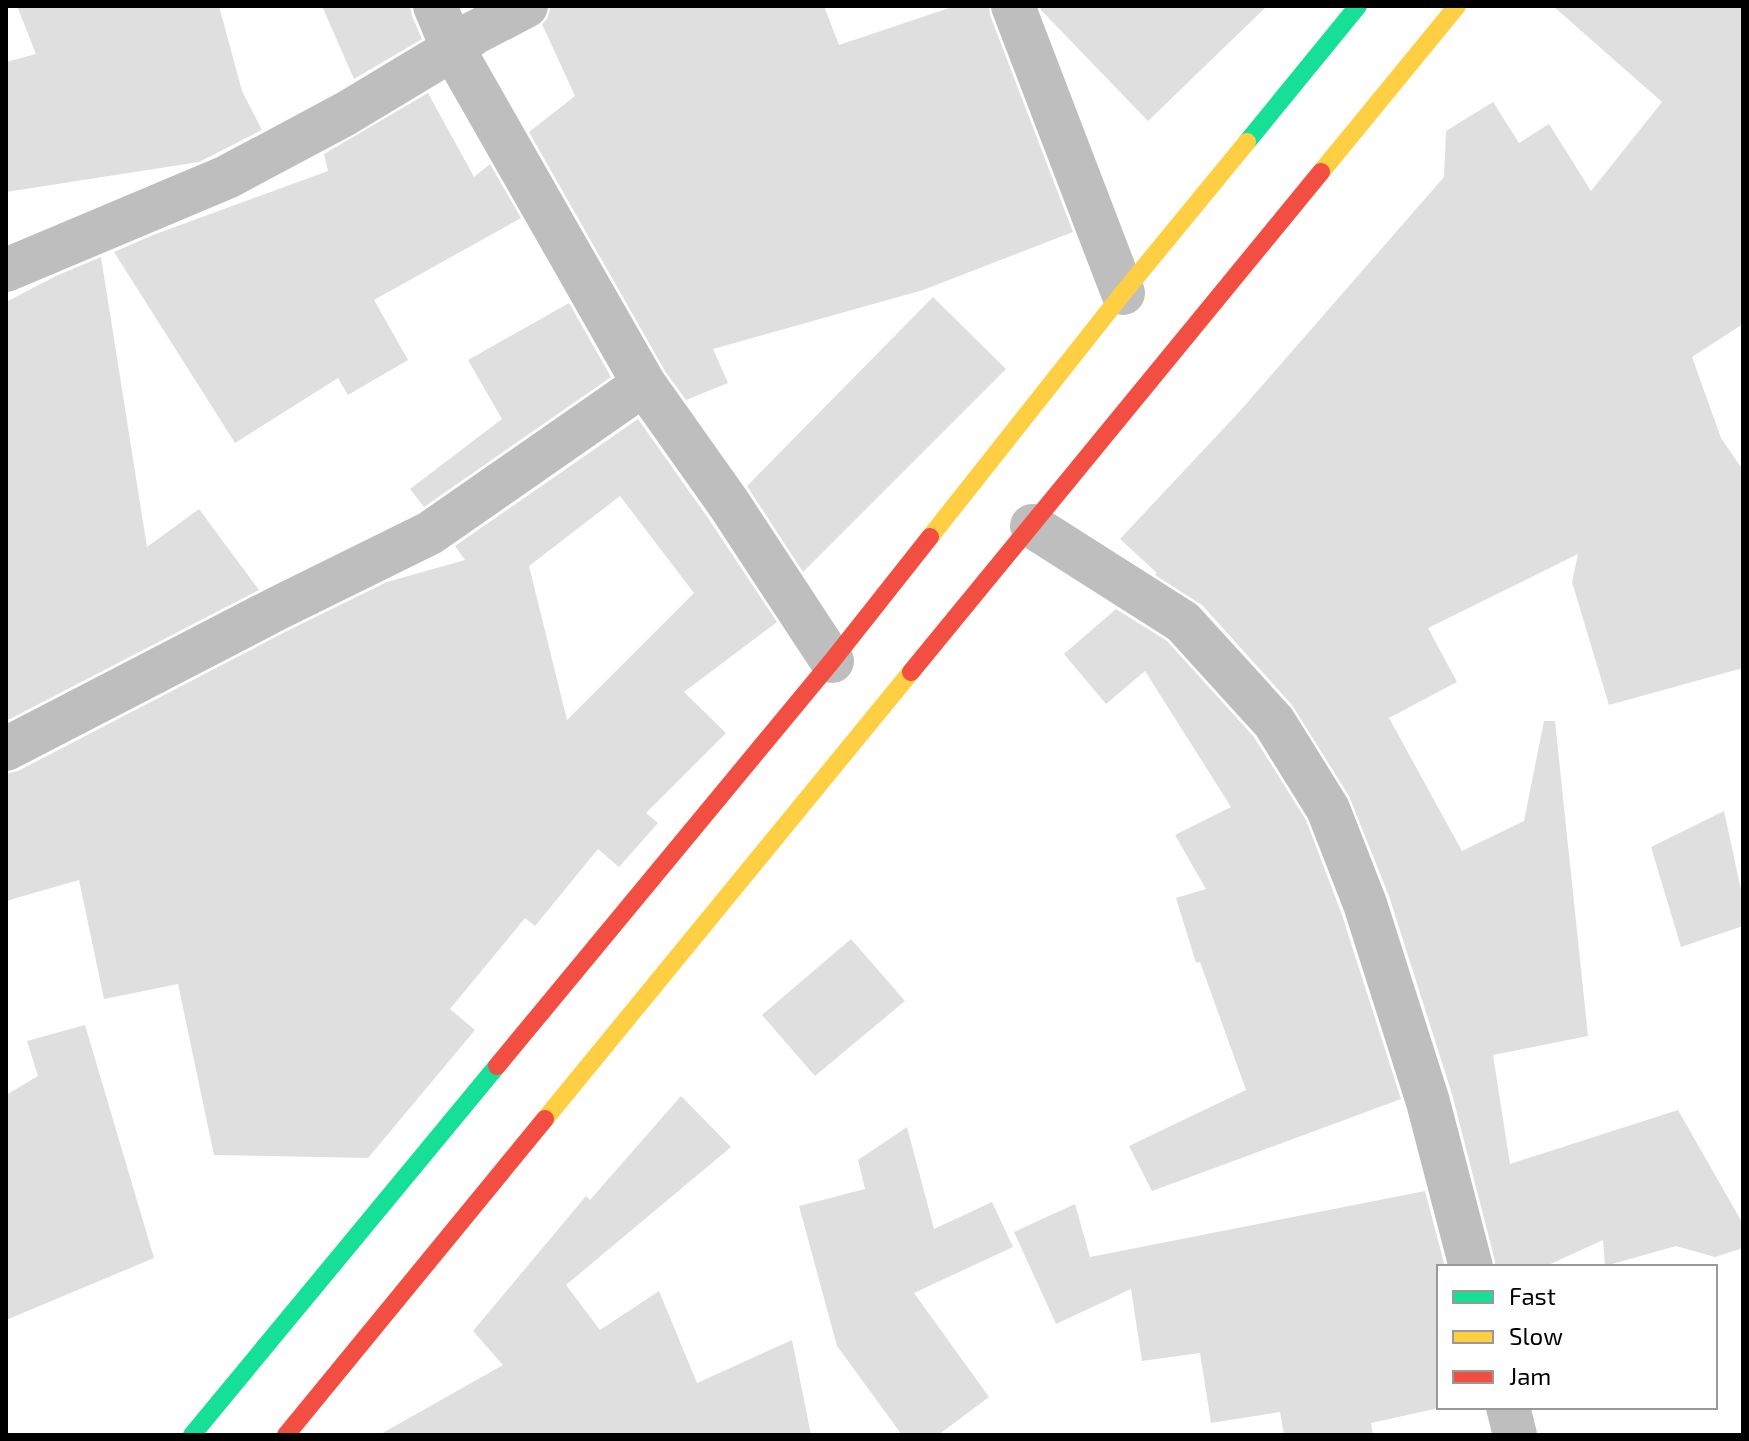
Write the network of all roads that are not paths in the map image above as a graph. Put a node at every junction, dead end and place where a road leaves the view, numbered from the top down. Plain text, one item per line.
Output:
1 (435, 6) edge
2 (526, 6) edge
3 (1013, 6) edge
4 (1358, 6) edge
5 (1457, 6) edge
6 (453, 49) junction
7 (6, 270) edge
8 (1123, 293) junction
9 (644, 384) junction
10 (1032, 526) junction
11 (832, 661) junction
12 (6, 749) edge
13 (1470, 1265) edge
14 (1508, 1409) edge
15 (192, 1435) edge
16 (286, 1435) edge
17 (1515, 1435) edge

1 - 6 street
2 - 6 street
3 - 8 street
4 - 8 main road
5 - 10 main road
6 - 7 street
6 - 9 street
8 - 11 main road
9 - 11 street
9 - 12 street
10 - 13 street
10 - 16 main road
11 - 15 main road
14 - 17 street

